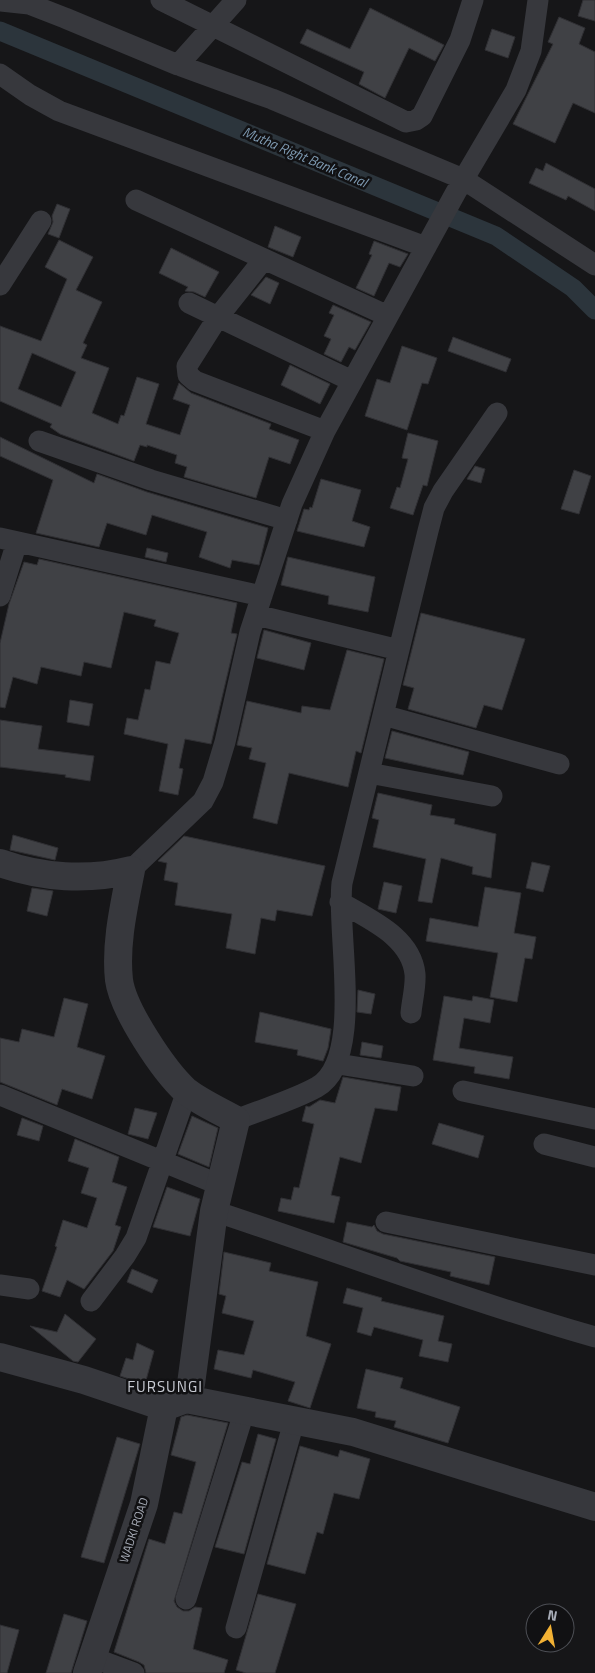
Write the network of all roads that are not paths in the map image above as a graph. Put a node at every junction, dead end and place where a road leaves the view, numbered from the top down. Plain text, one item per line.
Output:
1 (162, 0) edge
2 (236, 0) edge
3 (473, 0) edge
4 (538, 0) edge
5 (0, 1) edge
6 (214, 25) junction
7 (178, 65) junction
8 (0, 74) edge
9 (460, 186) junction
10 (136, 200) dead end
11 (40, 221) dead end
12 (428, 243) junction
13 (264, 259) junction
14 (595, 265) edge
15 (0, 285) edge
16 (189, 303) dead end
17 (388, 316) junction
18 (218, 317) junction
19 (352, 381) junction
20 (497, 413) dead end
21 (325, 432) junction
22 (39, 441) dead end
23 (287, 520) junction
24 (9, 540) edge
25 (0, 596) edge
26 (259, 605) junction
27 (399, 650) junction
28 (383, 715) junction
29 (559, 764) dead end
30 (369, 773) junction
31 (492, 796) dead end
32 (0, 863) edge
33 (131, 870) junction
34 (340, 902) junction
35 (411, 1013) dead end
36 (338, 1064) junction
37 (413, 1076) dead end
38 (187, 1091) junction
39 (463, 1091) dead end
40 (0, 1096) edge
41 (595, 1119) edge
42 (236, 1120) junction
43 (544, 1144) dead end
44 (595, 1156) edge
45 (163, 1162) junction
46 (217, 1198) junction
47 (386, 1222) dead end
48 (595, 1265) edge
49 (0, 1284) edge
50 (30, 1289) dead end
51 (91, 1301) dead end
52 (595, 1338) edge
53 (0, 1357) edge
54 (175, 1403) junction
55 (245, 1409) junction
56 (295, 1418) junction
57 (595, 1507) edge
58 (186, 1599) dead end
59 (236, 1628) dead end
60 (89, 1665) edge
61 (134, 1673) edge

1 - 6 street
2 - 6 street
3 - 6 street
4 - 9 street
5 - 7 street
6 - 7 street
7 - 9 street
8 - 12 street
9 - 12 street
9 - 14 street
10 - 13 street
11 - 15 street
12 - 17 street
13 - 17 street
13 - 18 street
16 - 18 street
17 - 19 street
18 - 19 street
18 - 21 street
19 - 21 street
20 - 27 street
21 - 23 street
22 - 23 street
23 - 26 street
24 - 25 street
24 - 26 street
26 - 27 street
26 - 33 street
27 - 28 street
28 - 29 street
28 - 30 street
30 - 31 street
30 - 34 street
32 - 33 street
33 - 38 street
34 - 35 street
34 - 36 street
36 - 37 street
36 - 42 street
38 - 42 street
38 - 45 street
39 - 41 street
40 - 45 street
42 - 46 street, WADKI ROAD
43 - 44 street
45 - 46 street
45 - 51 street
46 - 52 street
46 - 54 street, WADKI ROAD
47 - 48 street
49 - 50 street
53 - 54 street
54 - 55 street
54 - 60 street, WADKI ROAD
55 - 56 street
55 - 58 street
56 - 57 street
56 - 59 street
60 - 61 street

